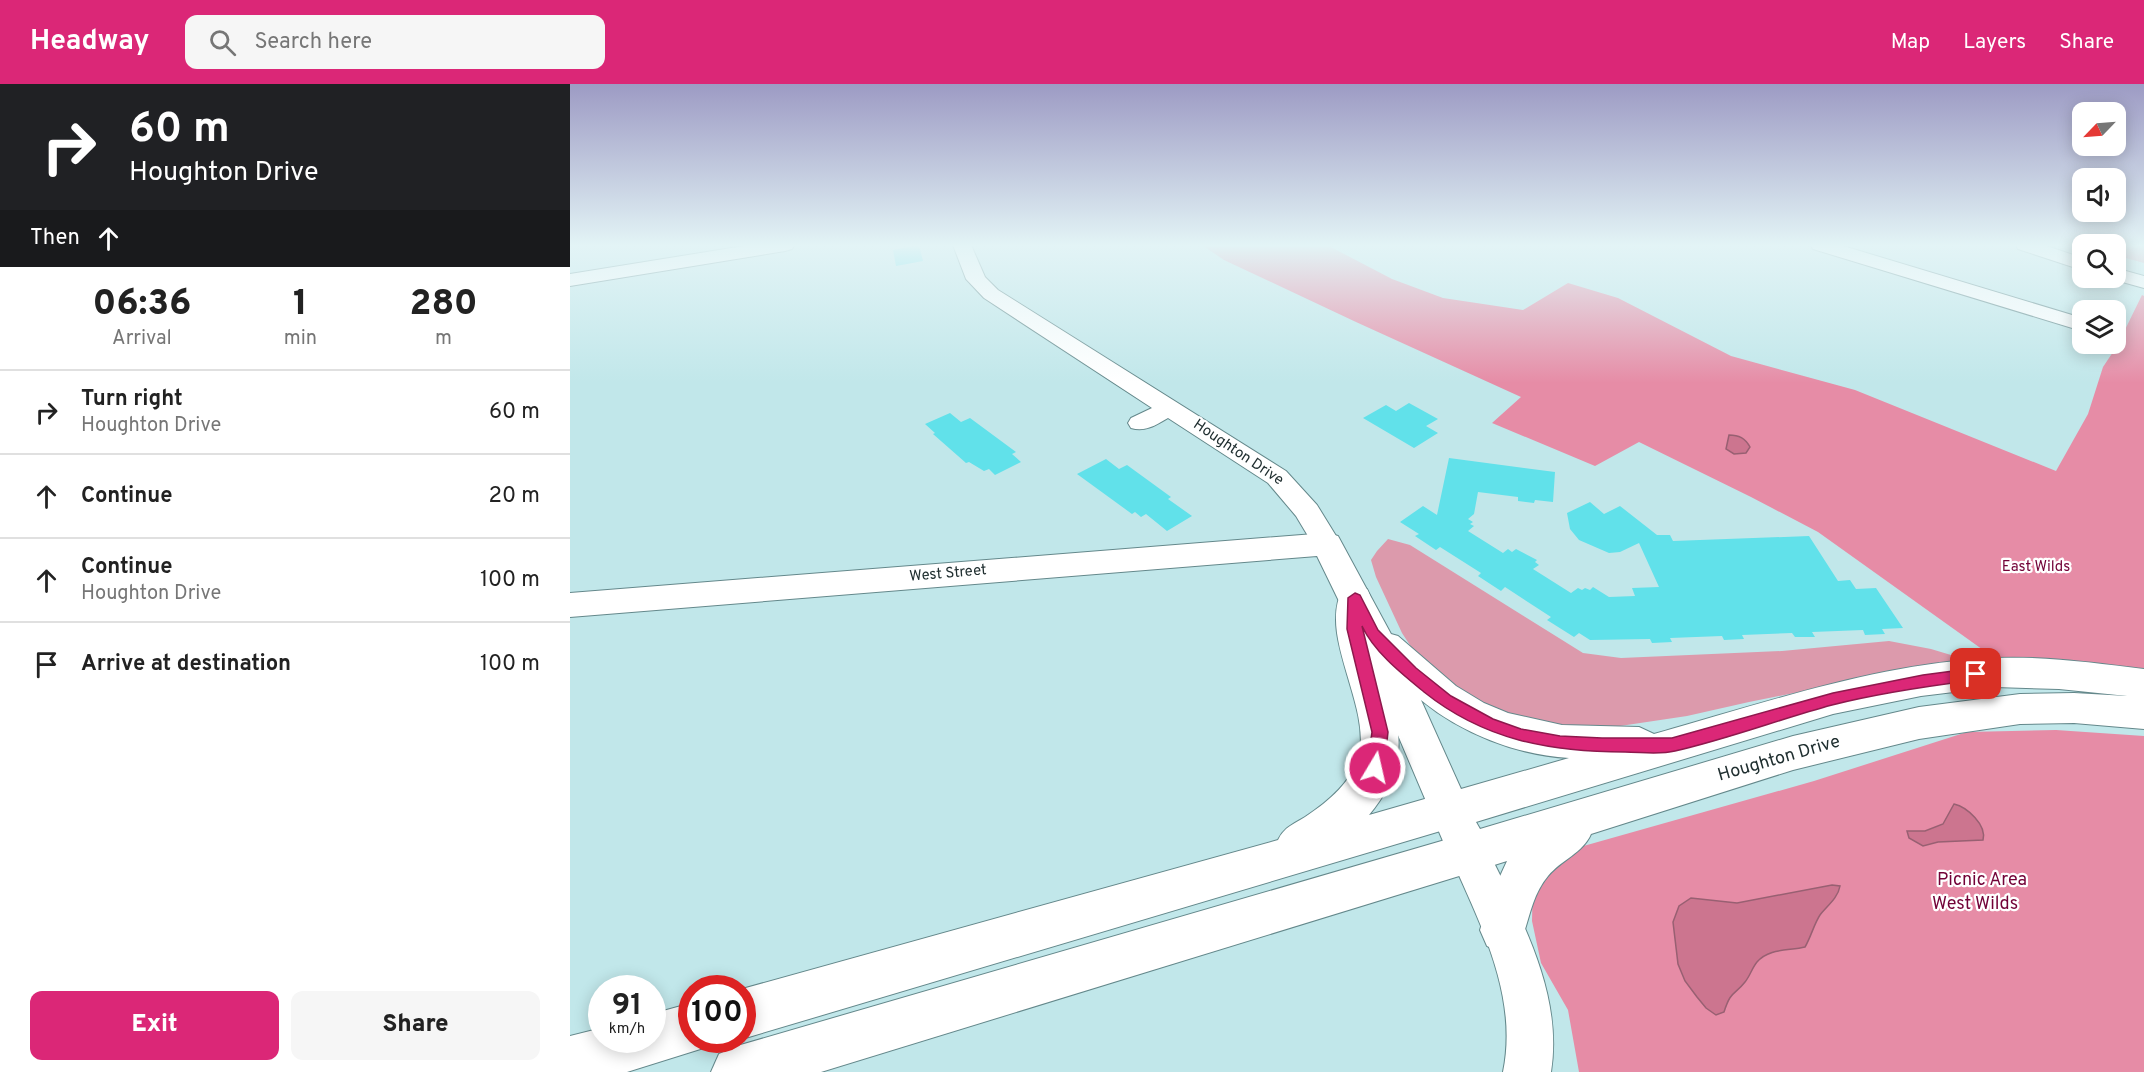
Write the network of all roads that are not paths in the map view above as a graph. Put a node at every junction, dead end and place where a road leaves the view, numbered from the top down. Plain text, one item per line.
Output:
1 (988, 291) edge
2 (1971, 291) edge
3 (2072, 322) edge
4 (1170, 408) junction
5 (1140, 423) dead end
6 (1327, 543) junction
7 (1355, 598) junction
8 (570, 605) edge
9 (1373, 634) junction
10 (2144, 684) edge
11 (2144, 713) edge
12 (1672, 745) junction
13 (1449, 811) junction
14 (1606, 813) junction
15 (1469, 853) junction
16 (1260, 864) junction
17 (1503, 930) junction
18 (756, 1010) edge
19 (604, 1053) edge
20 (570, 1062) edge
21 (737, 1072) edge
22 (1527, 1072) edge

1 - 4 street, Houghton Drive
2 - 3 street
4 - 5 street
4 - 6 street, Houghton Drive
6 - 7 main road, Houghton Drive
6 - 8 main road, West Street
7 - 9 main road, Houghton Drive
7 - 16 main road
9 - 12 main road
9 - 13 main road, Houghton Drive
10 - 12 main road
11 - 14 main road, Houghton Drive
12 - 13 main road
13 - 15 main road, Houghton Drive
13 - 16 main road
14 - 15 main road, Houghton Drive
14 - 17 main road
15 - 17 street
15 - 21 main road
16 - 18 main road
17 - 22 street
19 - 20 main road

